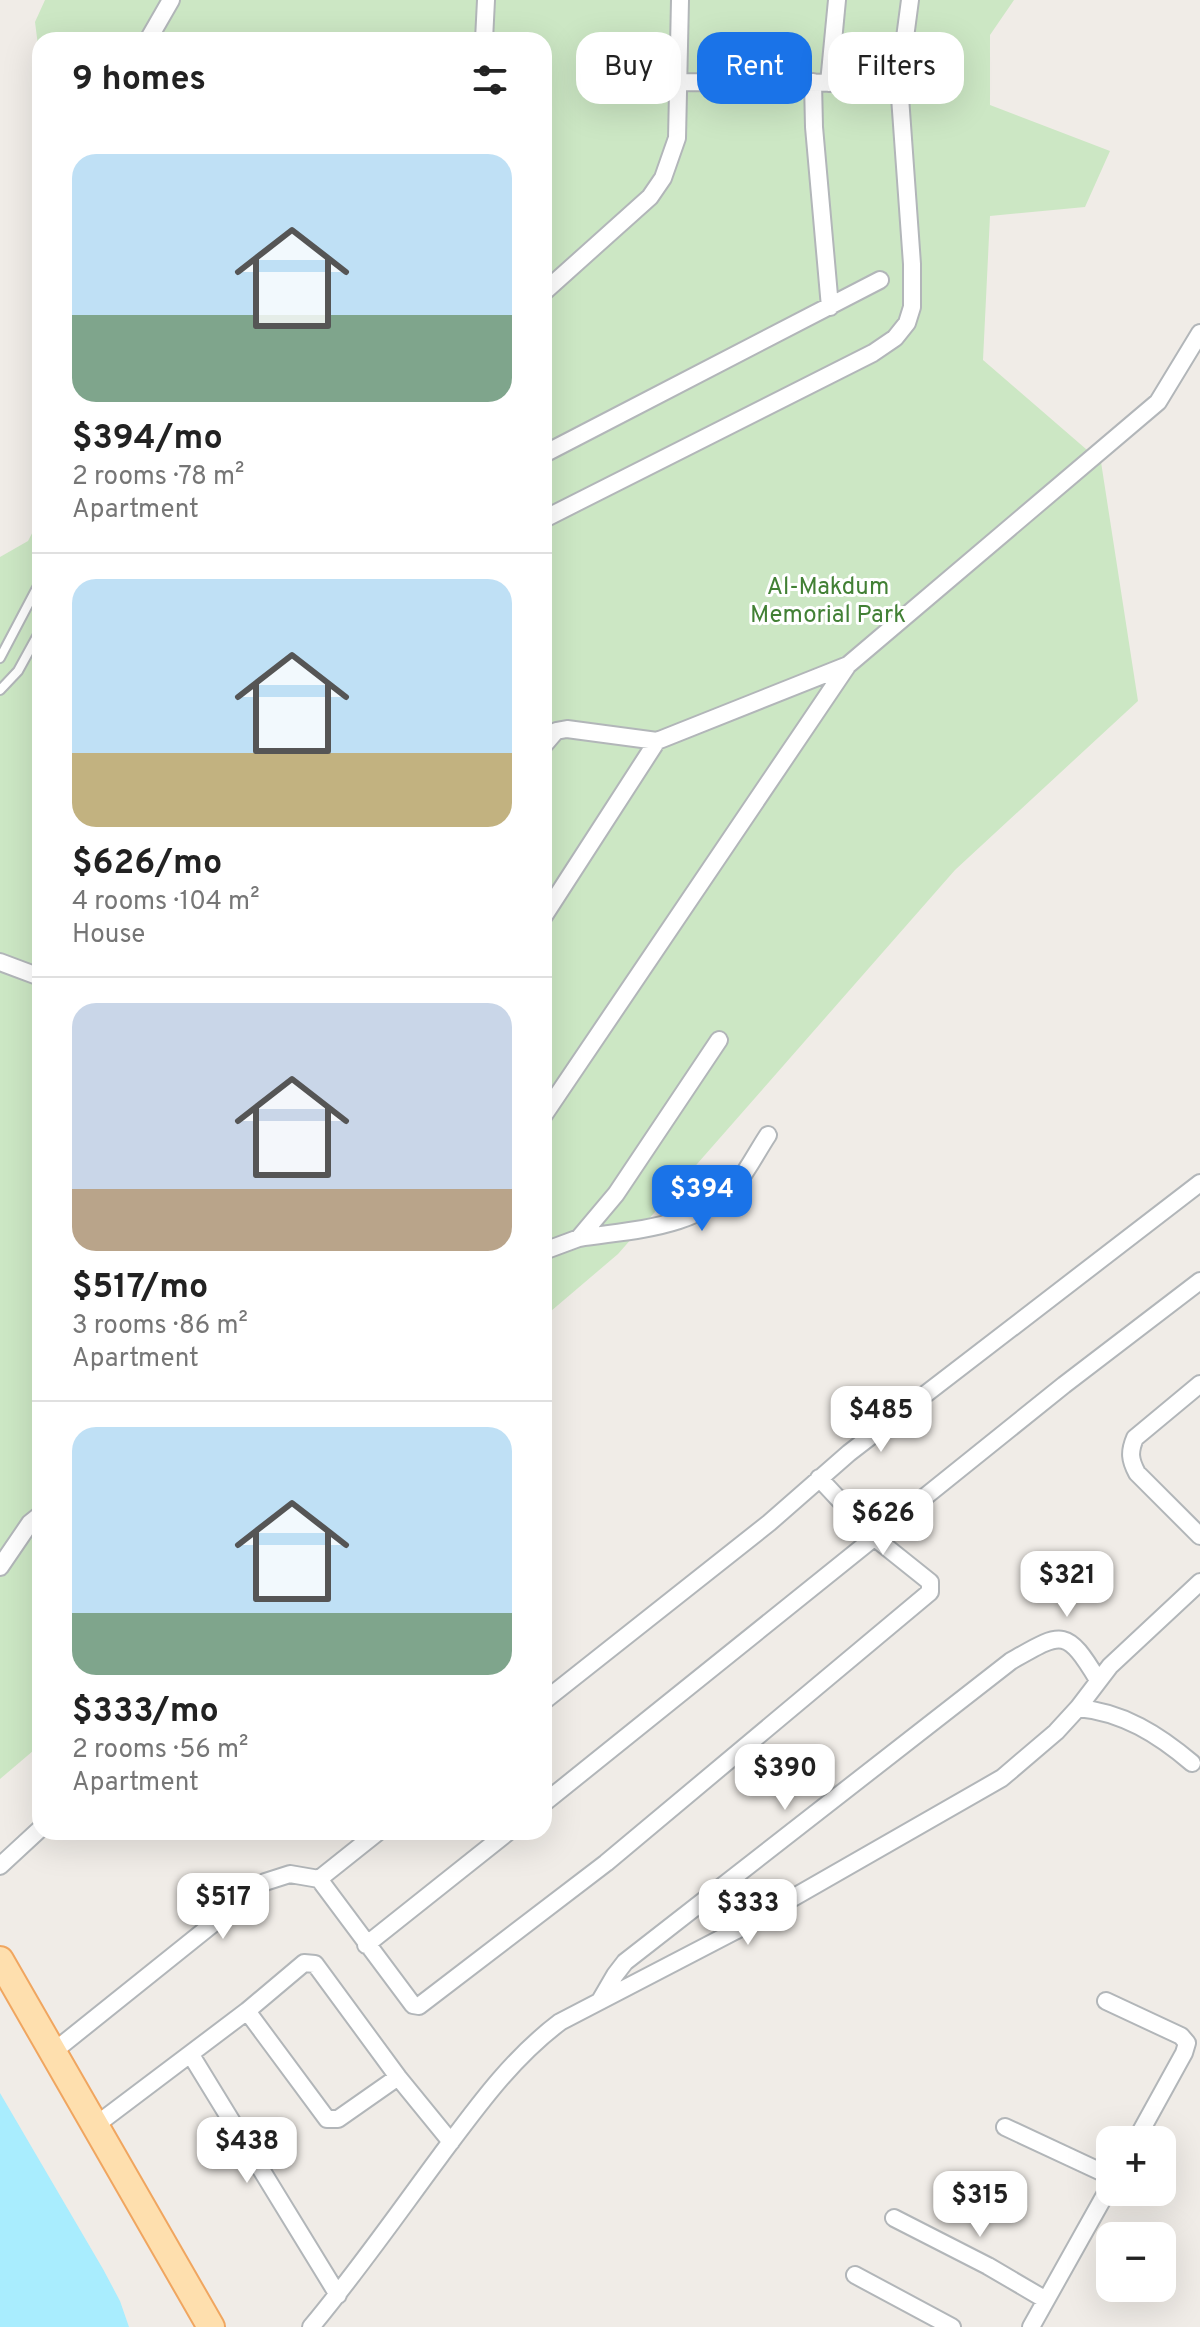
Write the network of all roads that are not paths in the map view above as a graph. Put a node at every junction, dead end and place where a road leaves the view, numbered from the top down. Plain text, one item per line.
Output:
1 (171, 0) edge
2 (486, 0) edge
3 (680, 0) edge
4 (837, 0) edge
5 (910, 0) edge
6 (153, 32) edge
7 (484, 32) edge
8 (680, 32) edge
9 (906, 32) edge
10 (681, 82) edge
11 (821, 83) junction
12 (828, 83) edge
13 (678, 104) edge
14 (900, 104) edge
15 (880, 280) dead end
16 (552, 285) edge
17 (830, 307) junction
18 (1200, 333) edge
19 (552, 450) edge
20 (552, 515) edge
21 (32, 597) edge
22 (32, 646) edge
23 (0, 658) edge
24 (848, 665) junction
25 (0, 690) edge
26 (552, 736) edge
27 (657, 741) junction
28 (552, 904) edge
29 (0, 962) edge
30 (32, 974) edge
31 (719, 1040) dead end
32 (552, 1103) edge
33 (768, 1135) dead end
34 (1200, 1183) edge
35 (579, 1238) junction
36 (552, 1248) edge
37 (1200, 1281) edge
38 (1200, 1384) edge
39 (819, 1478) junction
40 (32, 1521) edge
41 (1200, 1536) edge
42 (875, 1538) junction
43 (0, 1567) edge
44 (1200, 1582) edge
45 (1098, 1680) junction
46 (552, 1695) edge
47 (1078, 1708) junction
48 (1192, 1763) dead end
49 (552, 1797) edge
50 (32, 1836) edge
51 (368, 1840) edge
52 (498, 1840) edge
53 (0, 1866) edge
54 (319, 1879) junction
55 (366, 1945) junction
56 (0, 1960) edge
57 (601, 1999) junction
58 (1106, 2001) dead end
59 (247, 2011) junction
60 (53, 2052) junction
61 (191, 2055) junction
62 (398, 2077) junction
63 (96, 2125) junction
64 (1144, 2126) edge
65 (1005, 2127) dead end
66 (451, 2142) junction
67 (1096, 2169) edge
68 (1099, 2206) edge
69 (894, 2218) dead end
70 (855, 2275) dead end
71 (338, 2295) junction
72 (1046, 2300) junction
73 (211, 2327) edge
74 (311, 2327) edge
75 (952, 2327) edge
76 (1031, 2327) edge

1 - 6 street
2 - 7 street
3 - 8 street
4 - 11 street
5 - 9 street
10 - 11 street
11 - 12 street
11 - 17 street
13 - 16 street
14 - 20 street
15 - 17 street
17 - 19 street
18 - 24 street
21 - 23 lane
22 - 25 lane
24 - 27 street
24 - 32 street
26 - 27 street
27 - 28 street
29 - 30 street
31 - 35 street
33 - 35 street
34 - 39 street
35 - 36 street
37 - 42 street
38 - 41 street
39 - 42 street
39 - 46 street
40 - 43 street
42 - 49 street
42 - 55 street
44 - 45 street
45 - 47 street
45 - 57 street
47 - 48 street
47 - 57 street
50 - 53 street
51 - 54 street
52 - 55 street
54 - 55 street
54 - 60 street
56 - 60 main road
57 - 66 street
58 - 64 street
59 - 61 street
59 - 62 street
59 - 62 street
60 - 63 main road
61 - 63 street
61 - 71 street
62 - 66 street
63 - 73 main road
65 - 67 street
66 - 71 street
68 - 72 street
69 - 72 street
70 - 75 street
71 - 74 street
72 - 76 street

